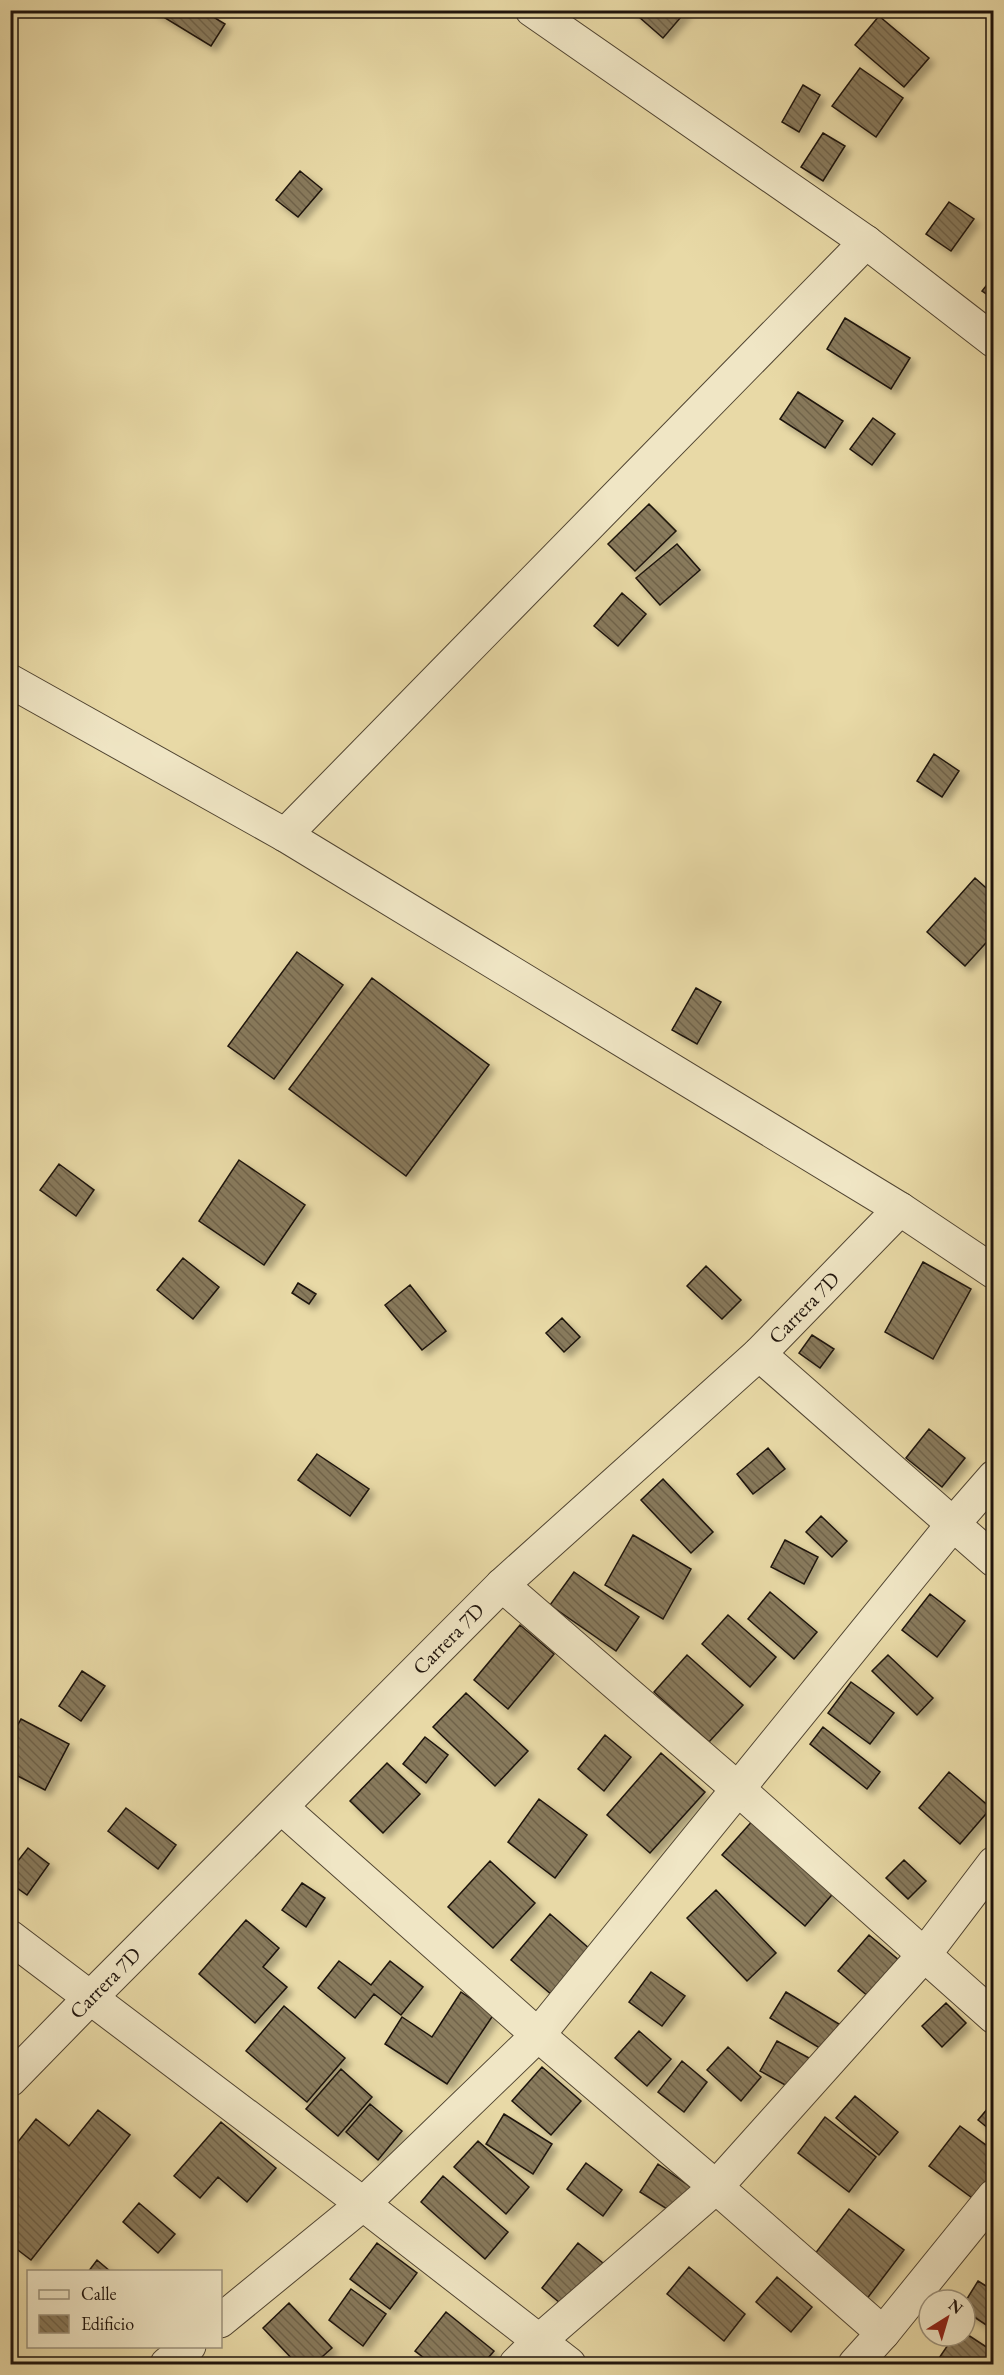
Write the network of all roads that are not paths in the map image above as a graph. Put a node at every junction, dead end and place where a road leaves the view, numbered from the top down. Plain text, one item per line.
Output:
1 (532, 10) edge
2 (866, 242) junction
3 (993, 341) edge
4 (10, 681) edge
5 (285, 835) junction
6 (900, 1209) junction
7 (993, 1272) edge
8 (759, 1354) junction
9 (993, 1477) edge
10 (953, 1524) junction
11 (993, 1560) edge
12 (502, 1585) junction
13 (738, 1789) junction
14 (281, 1807) junction
15 (993, 1863) edge
16 (10, 1937) edge
17 (924, 1955) junction
18 (90, 1998) junction
19 (993, 2018) edge
20 (538, 2035) junction
21 (10, 2080) edge
22 (716, 2187) junction
23 (993, 2196) edge
24 (363, 2204) junction
25 (222, 2319) edge
26 (883, 2333) junction
27 (539, 2341) junction
28 (187, 2348) edge
29 (167, 2364) edge
30 (516, 2364) edge
31 (569, 2364) edge
32 (855, 2364) edge

1 - 2 street
2 - 3 street
2 - 5 street
4 - 5 street
5 - 6 street
6 - 7 street
6 - 8 street, Carrera 7D
8 - 10 street
8 - 12 street, Carrera 7D
9 - 10 street
10 - 11 street
10 - 13 street
12 - 13 street
12 - 14 street, Carrera 7D
13 - 17 street
13 - 20 street
14 - 18 street, Carrera 7D
14 - 20 street
15 - 17 street
16 - 18 street
17 - 19 street
17 - 22 street
18 - 21 street, Carrera 7D
18 - 24 street
20 - 22 street
20 - 24 street
22 - 26 street
22 - 27 street
23 - 26 street
24 - 25 street
24 - 27 street
26 - 32 street
27 - 30 street
27 - 31 street
28 - 29 street

